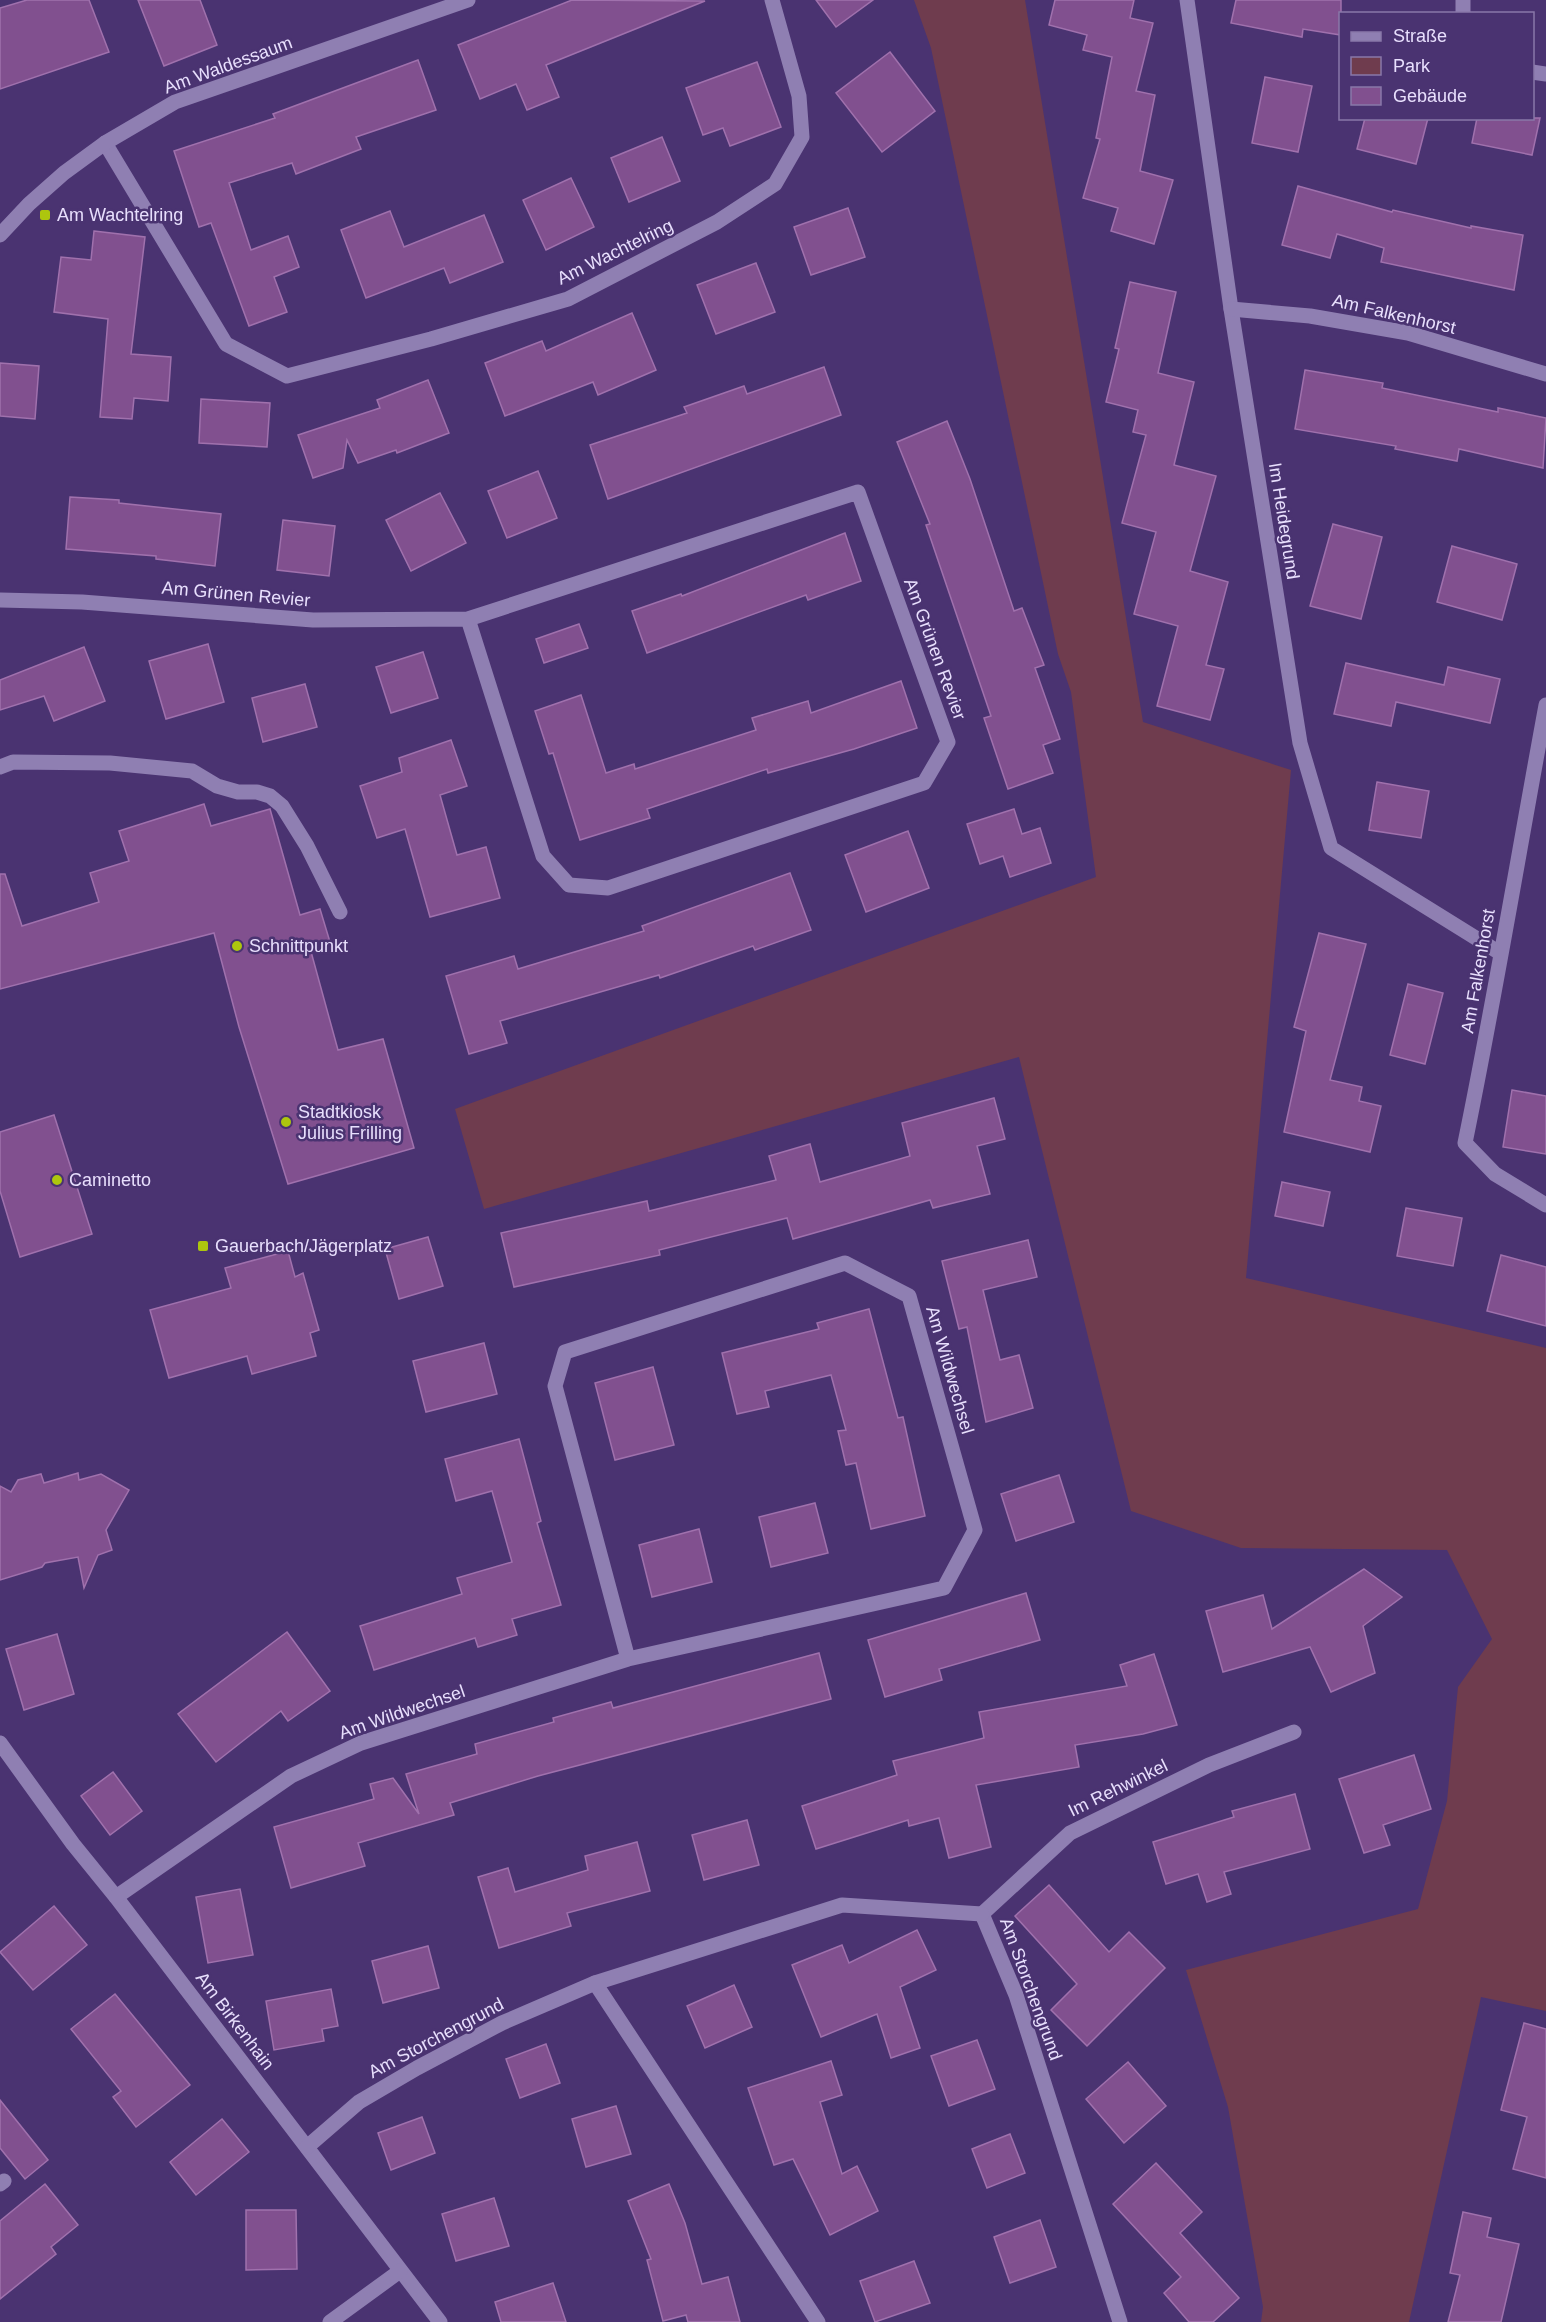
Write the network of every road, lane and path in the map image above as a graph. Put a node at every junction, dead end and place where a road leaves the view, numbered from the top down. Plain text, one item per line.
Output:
1 (468, 0) edge
2 (772, 0) edge
3 (1187, 0) edge
4 (105, 143) junction
5 (0, 235) edge
6 (1231, 309) junction
7 (1546, 374) edge
8 (0, 600) edge
9 (468, 619) junction
10 (1546, 705) edge
11 (0, 767) edge
12 (340, 912) dead end
13 (1500, 953) junction
14 (1546, 1205) edge
15 (628, 1659) junction
16 (1294, 1732) dead end
17 (0, 1743) edge
18 (116, 1897) junction
19 (982, 1914) junction
20 (595, 1983) junction
21 (307, 2147) junction
22 (400, 2271) junction
23 (330, 2322) edge
24 (440, 2322) edge
25 (818, 2322) edge
26 (1120, 2322) edge

1 - 4 street, Am Waldessaum
2 - 4 street, Am Wachtelring
3 - 6 street, Im Heidegrund
4 - 5 street, Am Waldessaum
6 - 7 street, Am Falkenhorst
6 - 13 street, Im Heidegrund
8 - 9 street, Am Grünen Revier
9 - 9 street, Am Grünen Revier
10 - 13 street, Am Falkenhorst
11 - 12 street
13 - 14 street, Am Falkenhorst
15 - 15 street, Am Wildwechsel
15 - 18 street, Am Wildwechsel
16 - 19 street, Im Rehwinkel
17 - 18 street, Am Birkenhain
18 - 21 street, Am Birkenhain
19 - 20 street, Am Storchengrund
19 - 26 street, Am Storchengrund
20 - 21 street, Am Storchengrund
20 - 25 street
21 - 22 street, Am Birkenhain
22 - 23 street
22 - 24 street, Am Birkenhain

